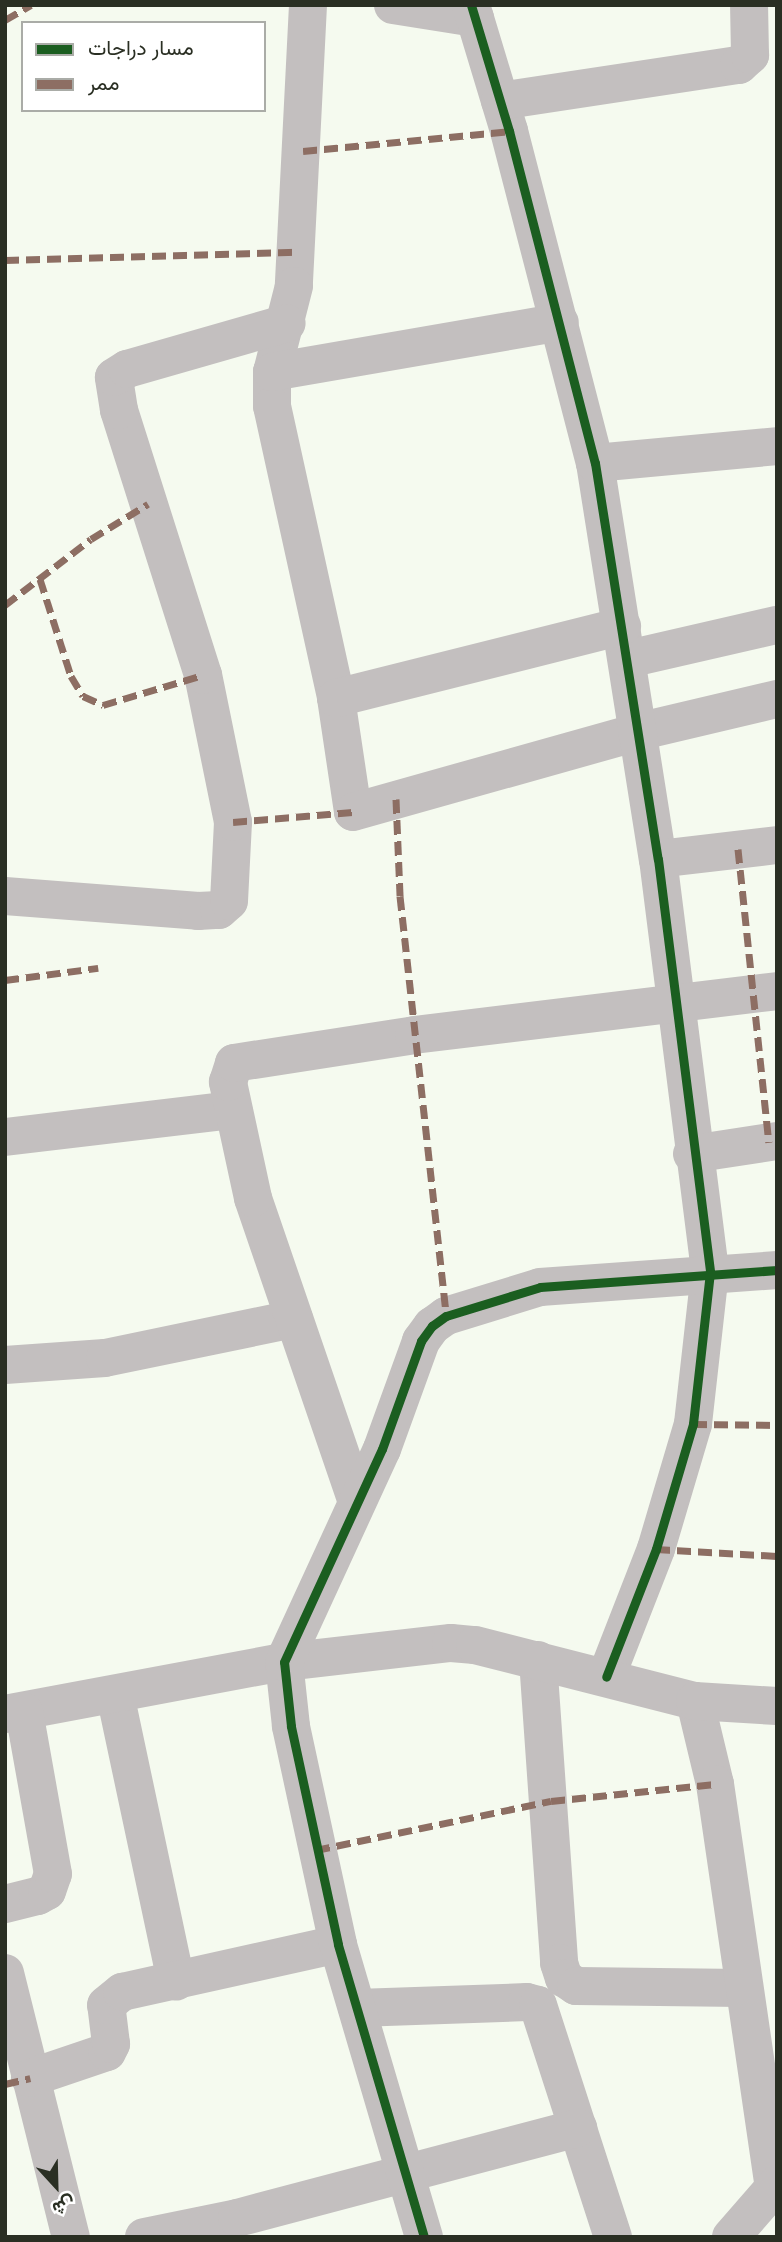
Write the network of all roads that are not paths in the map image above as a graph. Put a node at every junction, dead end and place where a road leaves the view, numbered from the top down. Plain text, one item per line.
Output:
1 (307, 5) edge
2 (393, 5) edge
3 (750, 5) edge
4 (473, 12) edge
5 (500, 101) junction
6 (560, 322) junction
7 (287, 323) junction
8 (272, 372) junction
9 (777, 446) edge
10 (595, 463) junction
11 (777, 625) edge
12 (625, 642) junction
13 (336, 698) junction
14 (777, 699) edge
15 (637, 732) junction
16 (777, 845) edge
17 (657, 859) junction
18 (5, 896) edge
19 (777, 991) edge
20 (675, 1006) junction
21 (233, 1110) junction
22 (5, 1137) edge
23 (777, 1141) edge
24 (692, 1154) junction
25 (777, 1270) edge
26 (710, 1272) junction
27 (294, 1319) junction
28 (5, 1365) edge
29 (357, 1502) junction
30 (538, 1660) junction
31 (284, 1662) junction
32 (606, 1677) junction
33 (115, 1694) junction
34 (695, 1701) junction
35 (777, 1706) edge
36 (15, 1713) edge
37 (5, 1904) edge
38 (338, 1944) junction
39 (5, 1973) edge
40 (176, 1982) junction
41 (742, 1988) junction
42 (357, 2008) junction
43 (30, 2078) junction
44 (578, 2128) junction
45 (404, 2175) junction
46 (775, 2186) edge
47 (239, 2227) edge
48 (71, 2237) edge
49 (144, 2237) edge
50 (424, 2237) edge
51 (613, 2237) edge
52 (731, 2237) edge

1 - 7 street
2 - 4 street
3 - 5 street
4 - 5 street
5 - 6 street
6 - 8 street
6 - 10 street
7 - 8 street
7 - 18 street
8 - 13 street
9 - 10 street
10 - 12 street
11 - 12 street
12 - 13 street
12 - 15 street
13 - 15 street
14 - 15 street
15 - 17 street
16 - 17 street
17 - 20 street
19 - 20 street
20 - 21 street
20 - 24 street
21 - 22 street
21 - 27 street
23 - 24 street
24 - 26 street
25 - 26 street
26 - 29 street
26 - 32 street
27 - 28 street
27 - 29 street
29 - 31 street
30 - 31 street
30 - 32 street
30 - 41 street
31 - 33 street
31 - 38 street
32 - 34 street
33 - 36 street
33 - 40 street
34 - 35 street
34 - 41 street
36 - 37 street
38 - 40 street
38 - 42 street
39 - 43 street
40 - 43 street
41 - 46 street
42 - 44 street
42 - 45 street
43 - 48 street
44 - 45 street
44 - 51 street
45 - 47 street
45 - 50 street
46 - 52 street
47 - 49 street

